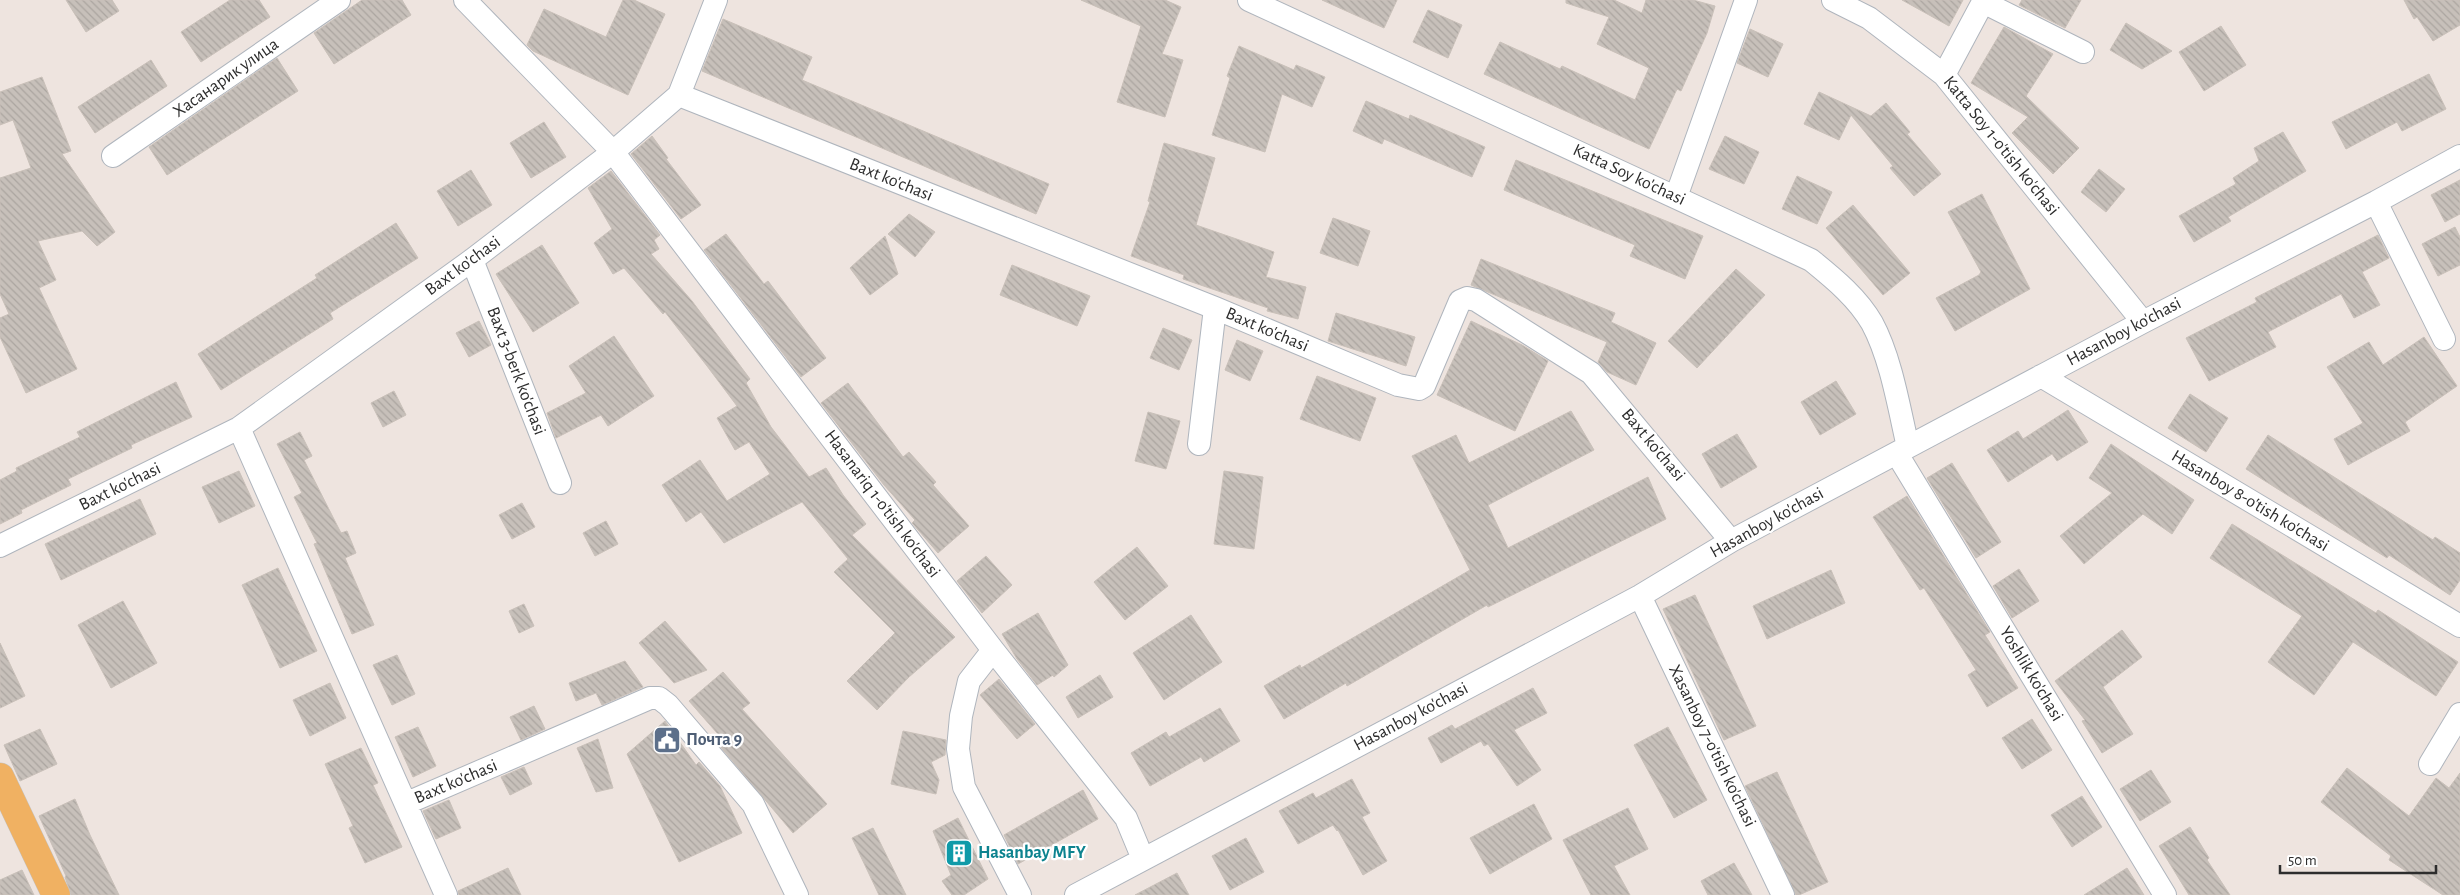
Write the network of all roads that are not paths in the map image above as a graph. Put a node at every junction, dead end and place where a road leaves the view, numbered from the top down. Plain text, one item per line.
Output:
1 (339, 0) edge
2 (465, 0) edge
3 (716, 0) edge
4 (1250, 0) edge
5 (1746, 0) edge
6 (1833, 0) edge
7 (2082, 52) dead end
8 (1944, 74) junction
9 (679, 95) junction
10 (613, 152) junction
11 (113, 156) dead end
12 (2460, 156) edge
13 (1676, 197) junction
14 (2376, 202) junction
15 (472, 260) junction
16 (1215, 308) junction
17 (2143, 322) junction
18 (2444, 339) dead end
19 (2041, 376) junction
20 (239, 428) junction
21 (1199, 444) dead end
22 (1902, 450) junction
23 (560, 483) dead end
24 (1731, 541) junction
25 (0, 546) edge
26 (1640, 596) junction
27 (2460, 626) edge
28 (993, 650) junction
29 (2460, 714) edge
30 (2430, 764) dead end
31 (0, 777) edge
32 (406, 803) junction
33 (1143, 859) junction
34 (56, 895) edge
35 (446, 895) edge
36 (797, 895) edge
37 (1020, 895) edge
38 (1076, 895) edge
39 (1783, 895) edge
40 (2165, 895) edge

1 - 11 street, Хасанарик улица
2 - 10 street
3 - 9 street, Baxt ko'chasi
4 - 13 street, Katta Soy ko'chasi
5 - 13 street
6 - 8 street, Katta Soy 1-o'tish ko'chasi
7 - 8 street
8 - 17 street, Katta Soy 1-o'tish ko'chasi
9 - 10 street, Baxt ko'chasi
9 - 16 street, Baxt ko'chasi
10 - 15 street, Baxt ko'chasi
10 - 28 street, Hasanariq 1-o'tish ko'chasi
12 - 14 street, Hasanboy ko'chasi
13 - 22 street, Katta Soy ko'chasi
14 - 17 street, Hasanboy ko'chasi
14 - 18 street
15 - 20 street, Baxt ko'chasi
15 - 23 street, Baxt 3-berk ko'chasi
16 - 21 street
16 - 24 street, Baxt ko'chasi
17 - 19 street, Hasanboy ko'chasi
19 - 22 street, Hasanboy ko'chasi
19 - 27 street, Hasanboy 8-o'tish ko'chasi
20 - 25 street, Baxt ko'chasi
20 - 32 street, Baxt ko'chasi
22 - 24 street, Hasanboy ko'chasi
22 - 40 street, Yoshlik ko'chasi
24 - 26 street, Hasanboy ko'chasi
26 - 33 street, Hasanboy ko'chasi
26 - 39 street, Xasanboy 7-o'tish ko'chasi
28 - 33 street, Hasanariq 1-o'tish ko'chasi
28 - 37 street
29 - 30 street
31 - 34 main road
32 - 35 street
32 - 36 street, Baxt ko'chasi
33 - 38 street, Hasanboy ko'chasi

